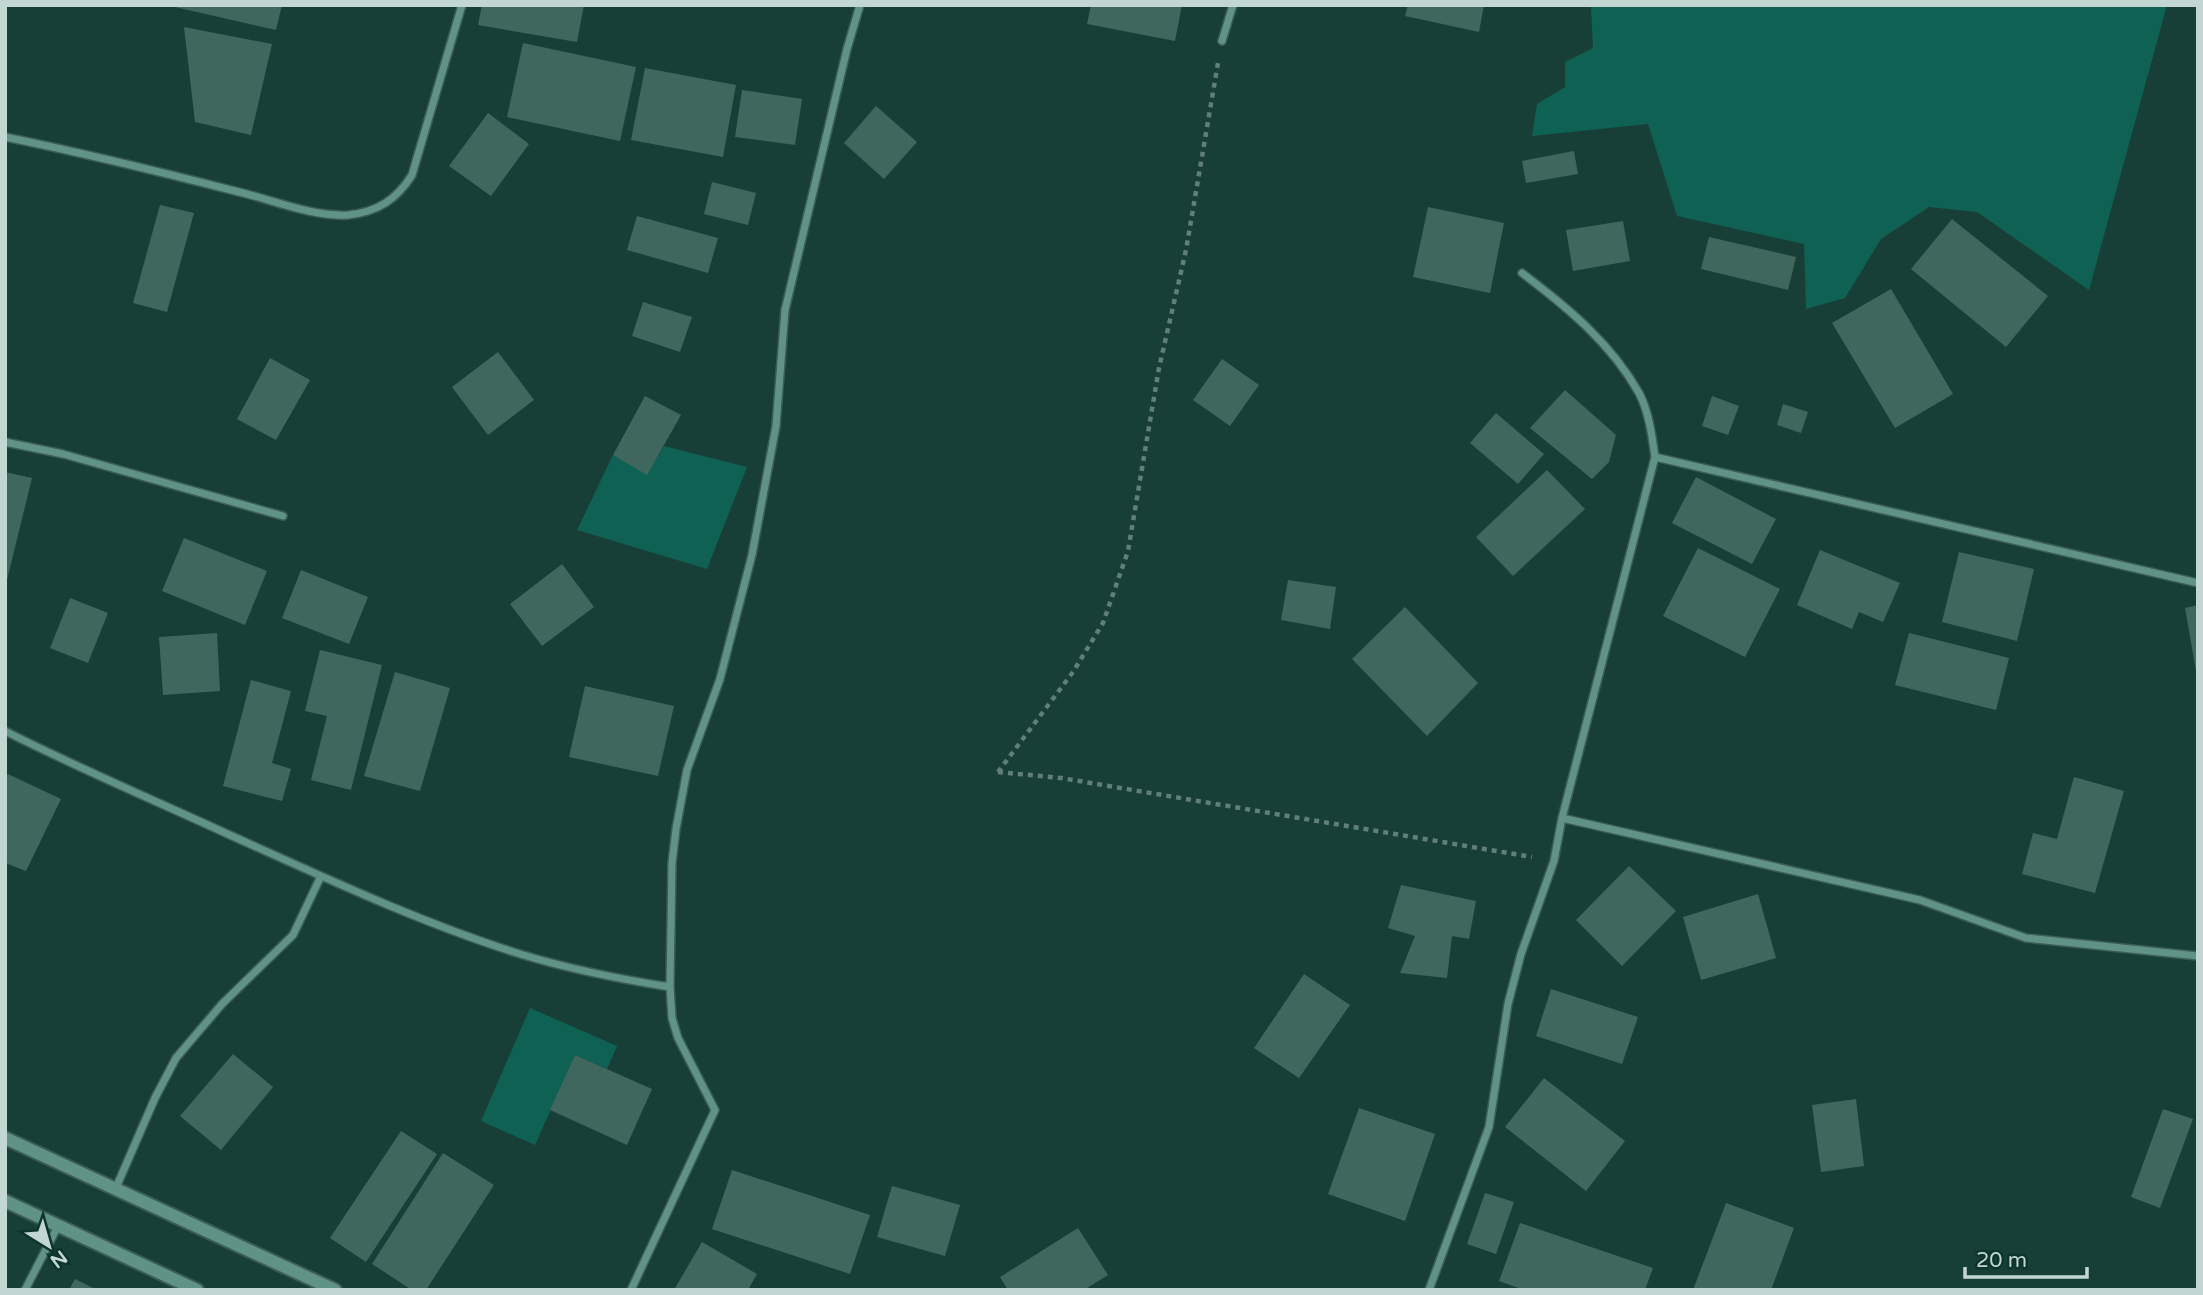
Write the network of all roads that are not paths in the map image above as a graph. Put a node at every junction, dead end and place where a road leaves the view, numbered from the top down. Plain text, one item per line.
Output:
1 (462, 5) edge
2 (860, 5) edge
3 (1233, 5) edge
4 (1222, 41) road end
5 (5, 137) edge
6 (1522, 273) dead end
7 (5, 442) edge
8 (1655, 457) junction
9 (283, 516) dead end
10 (2198, 583) edge
11 (5, 731) edge
12 (1562, 818) junction
13 (321, 876) junction
14 (2198, 956) edge
15 (670, 987) junction
16 (5, 1138) edge
17 (115, 1190) junction
18 (5, 1201) edge
19 (58, 1226) junction
20 (25, 1290) edge
21 (197, 1290) edge
22 (335, 1290) edge
23 (631, 1290) edge
24 (1429, 1290) edge

1 - 5 street
2 - 15 street
3 - 4 street
6 - 8 street
7 - 9 street
8 - 10 street
8 - 12 street
11 - 13 street
12 - 14 street
12 - 24 street
13 - 15 street
13 - 17 street
15 - 23 street
16 - 17 street
17 - 22 street
18 - 19 street
19 - 20 street
19 - 21 street

